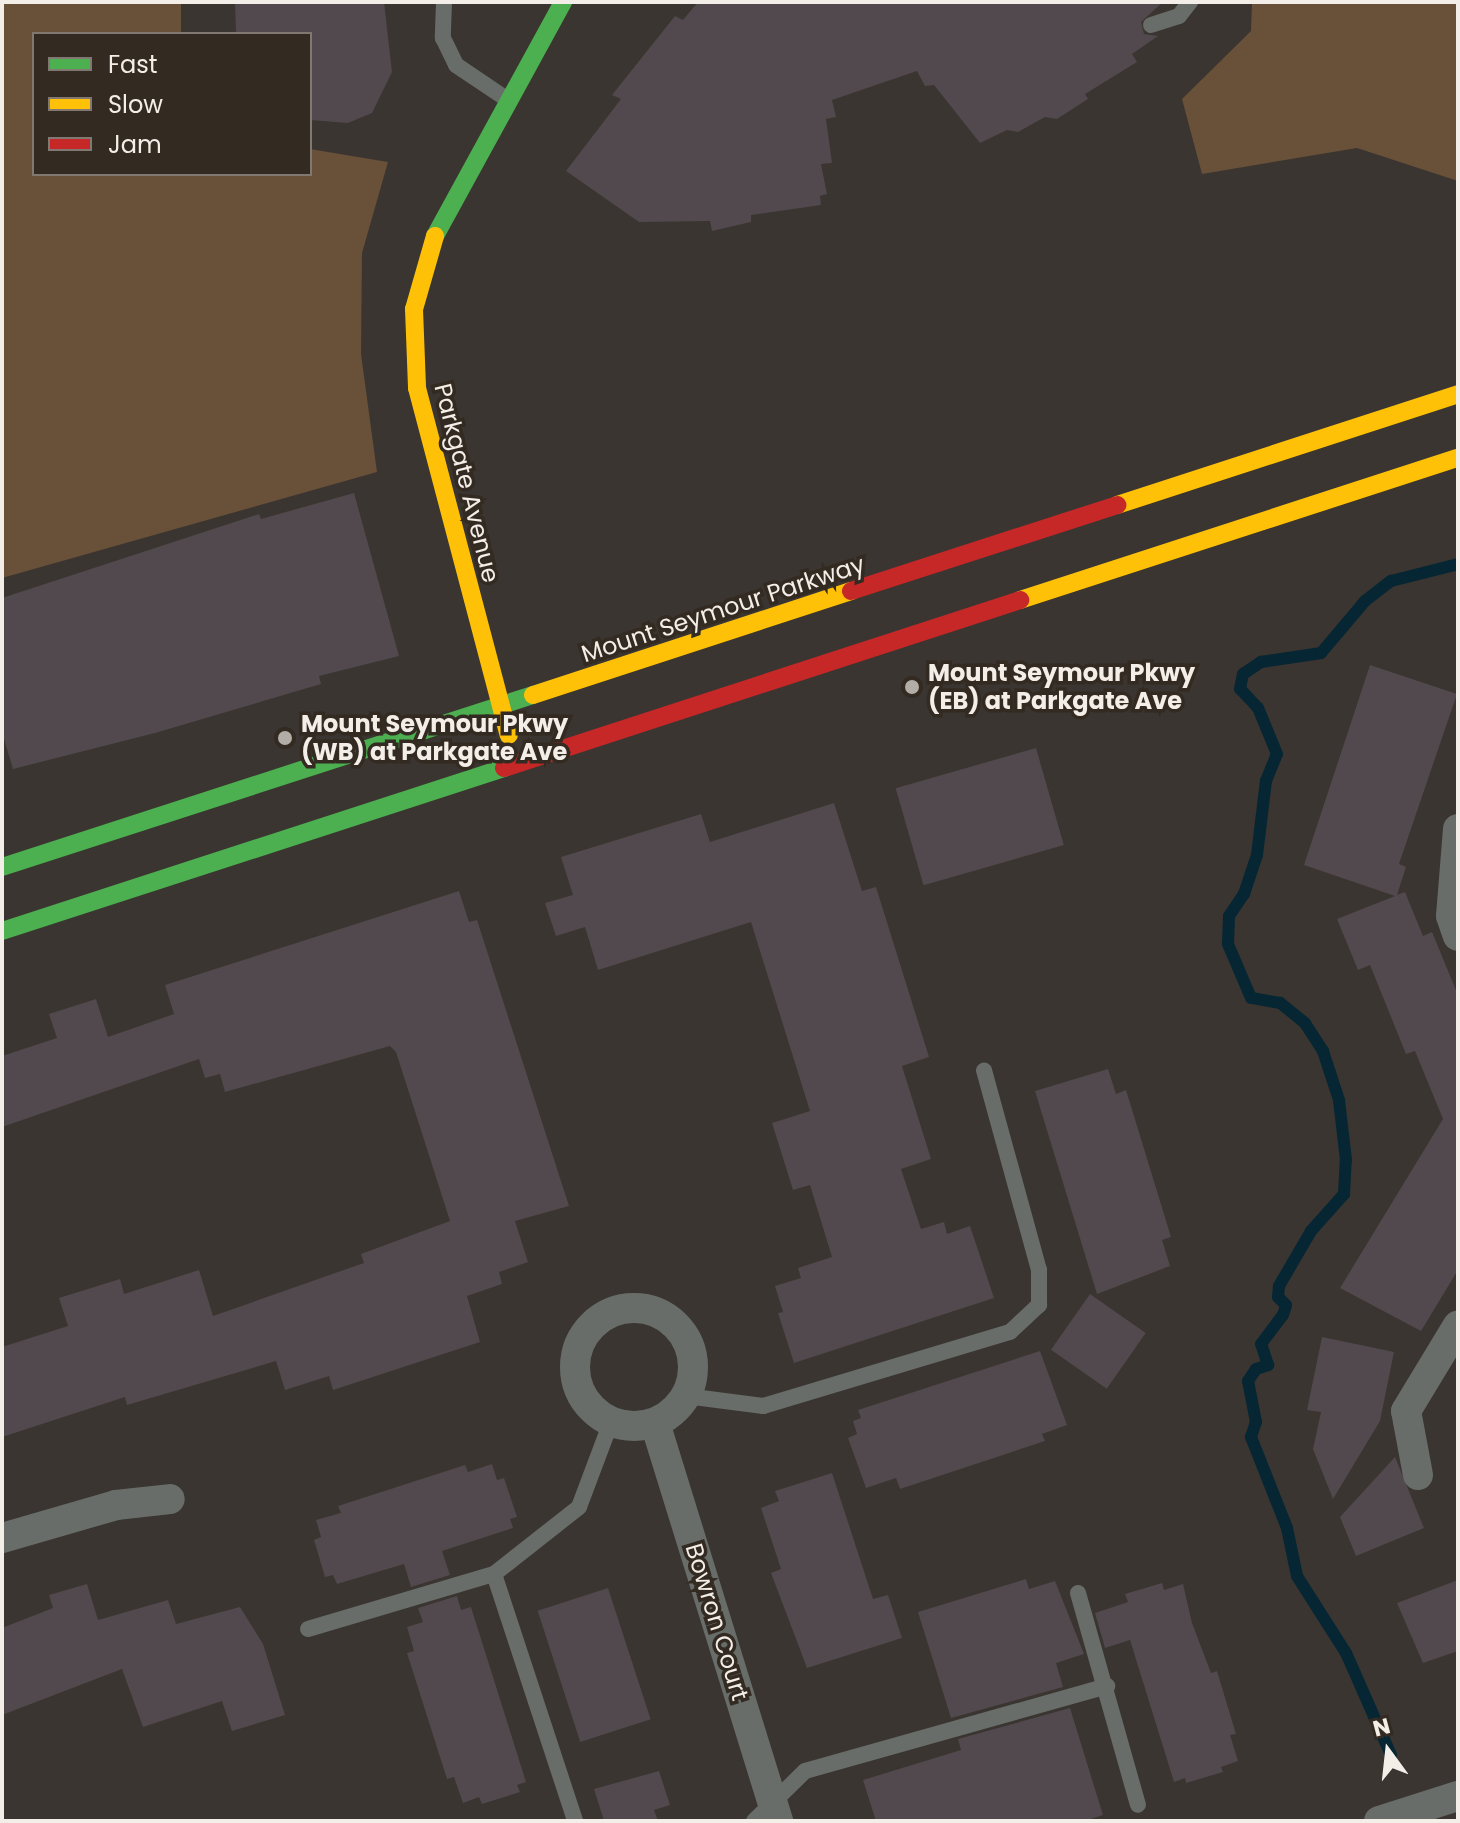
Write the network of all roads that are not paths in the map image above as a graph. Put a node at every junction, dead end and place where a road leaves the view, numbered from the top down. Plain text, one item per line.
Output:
1 (444, 2) edge
2 (563, 2) edge
3 (1190, 2) edge
4 (1151, 25) dead end
5 (508, 100) junction
6 (1458, 394) edge
7 (1458, 458) edge
8 (501, 707) junction
9 (518, 766) junction
10 (1458, 829) edge
11 (2, 867) edge
12 (2, 931) edge
13 (1458, 936) edge
14 (984, 1070) dead end
15 (1458, 1325) edge
16 (686, 1396) junction
17 (611, 1422) junction
18 (655, 1423) junction
19 (1418, 1475) dead end
20 (170, 1499) dead end
21 (2, 1538) edge
22 (494, 1574) junction
23 (1078, 1593) dead end
24 (308, 1629) dead end
25 (1107, 1686) junction
26 (1458, 1796) edge
27 (1138, 1805) dead end
28 (768, 1815) edge
29 (575, 1821) edge
30 (1379, 1821) edge

1 - 5 lane
2 - 5 main road, Parkgate Avenue
3 - 4 lane
5 - 8 main road, Parkgate Avenue
6 - 8 main road, Mount Seymour Parkway
7 - 9 main road
8 - 9 main road, Parkgate Avenue
8 - 11 main road, Mount Seymour Parkway
9 - 12 main road
10 - 13 street
14 - 16 lane
15 - 19 street
16 - 17 street
16 - 18 street
17 - 18 street
17 - 22 lane
18 - 28 street, Bowron Court
20 - 21 street
22 - 24 lane
22 - 29 lane
23 - 25 lane
25 - 27 lane
25 - 28 lane
26 - 30 street

